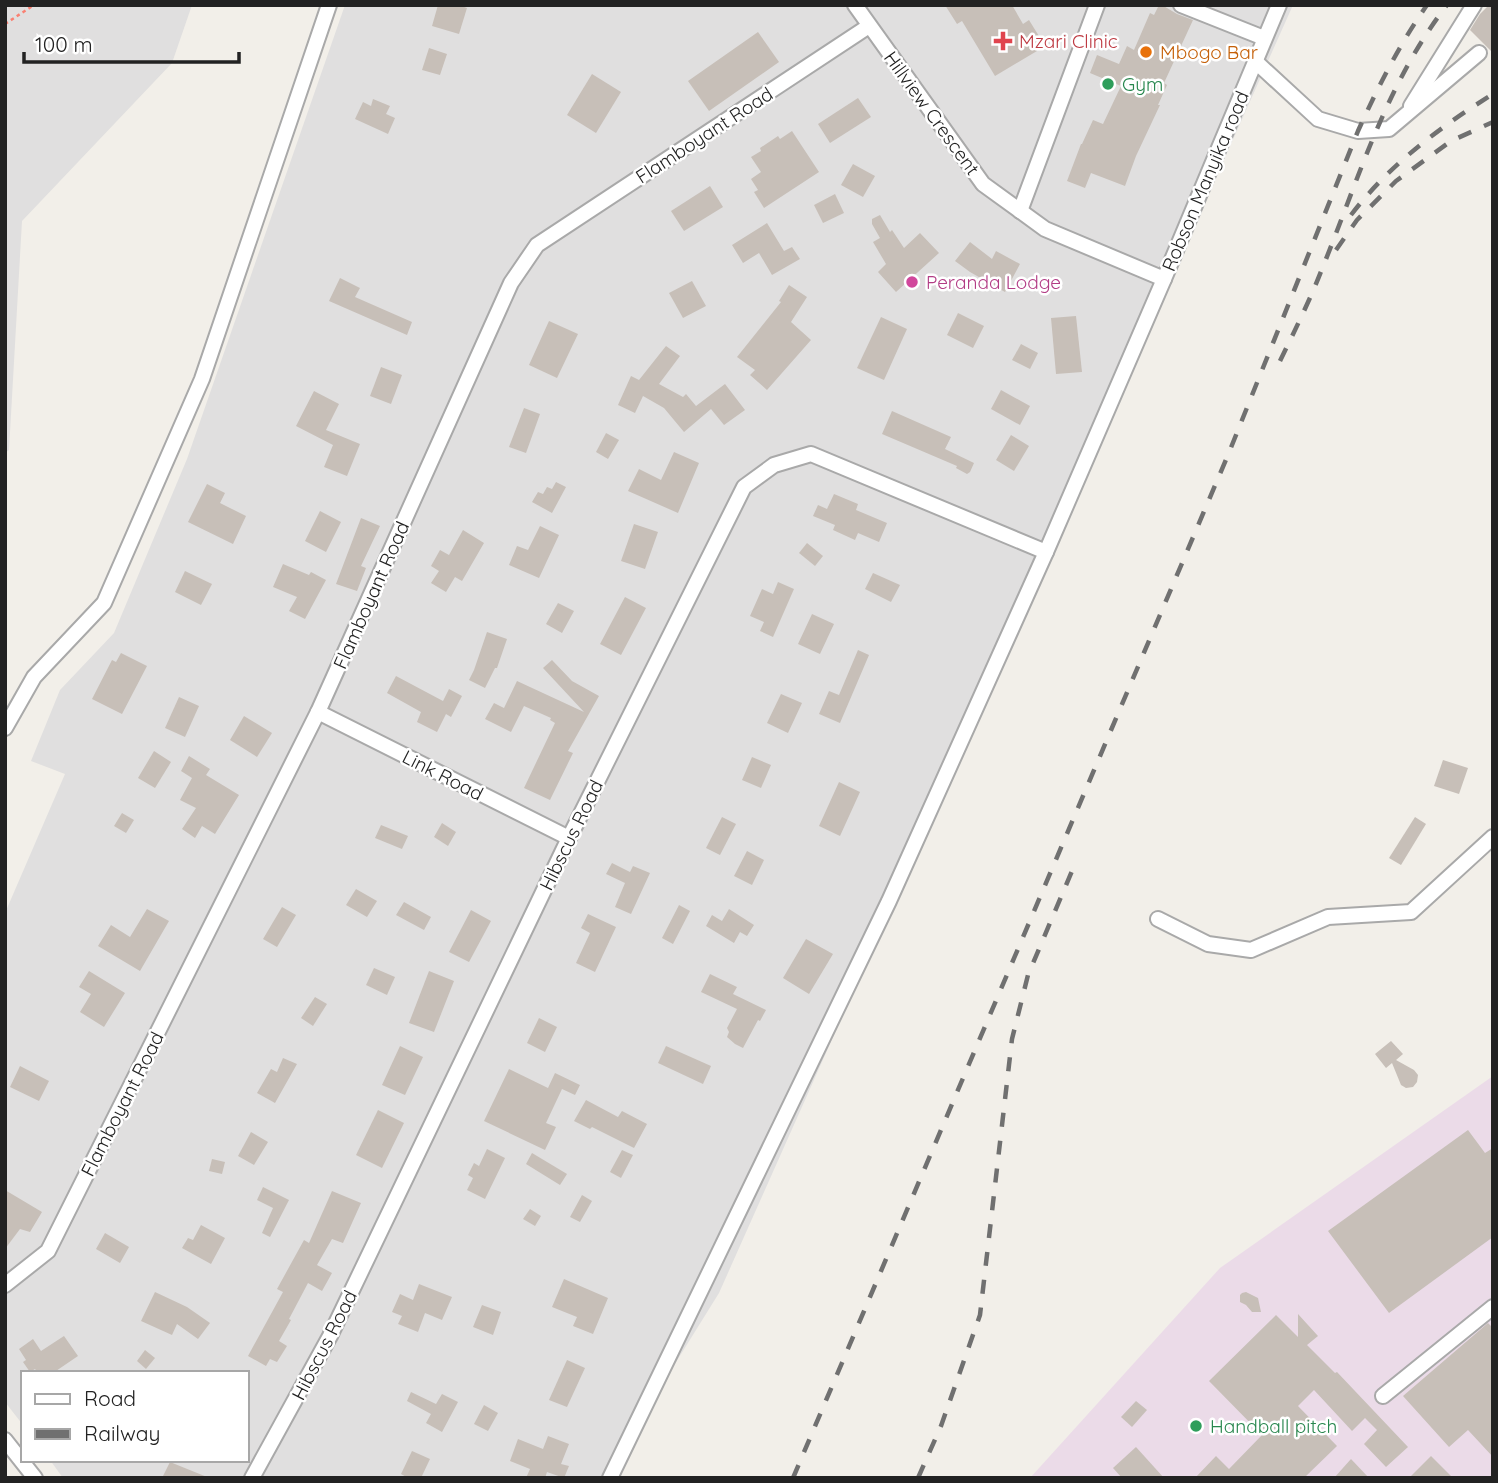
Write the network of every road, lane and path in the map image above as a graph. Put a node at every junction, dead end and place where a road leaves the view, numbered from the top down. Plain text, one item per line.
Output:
1 (34, 5) edge
2 (329, 5) edge
3 (855, 5) edge
4 (1097, 5) edge
5 (1181, 5) edge
6 (1279, 5) edge
7 (1474, 5) edge
8 (5, 24) edge
9 (869, 26) junction
10 (1264, 38) junction
11 (1479, 53) dead end
12 (1255, 61) junction
13 (1402, 119) junction
14 (1020, 211) junction
15 (1164, 279) junction
16 (1046, 552) junction
17 (318, 712) junction
18 (5, 728) edge
19 (1493, 837) edge
20 (569, 838) junction
21 (1158, 919) dead end
22 (5, 1285) edge
23 (1493, 1307) edge
24 (1382, 1396) dead end
25 (5, 1440) edge
26 (21, 1460) edge
27 (23, 1462) edge
28 (36, 1478) edge
29 (253, 1478) edge
30 (610, 1478) edge

1 - 8 path
2 - 18 street
3 - 9 street, Hillview Crescent
4 - 14 street
5 - 10 street
6 - 10 street, Robson Manyika road
7 - 13 street
9 - 14 street, Hillview Crescent
9 - 17 street, Flamboyant Road
10 - 12 street, Robson Manyika road
11 - 13 street
12 - 13 street
12 - 15 street, Robson Manyika road
14 - 15 street, Hillview Crescent
15 - 16 street, Robson Manyika road
16 - 20 street, Hibscus Road
16 - 30 street, Robson Manyika road
17 - 20 street, Link Road
17 - 22 street, Flamboyant Road
19 - 21 street
20 - 29 street, Hibscus Road
23 - 24 street
25 - 26 street
27 - 28 street

